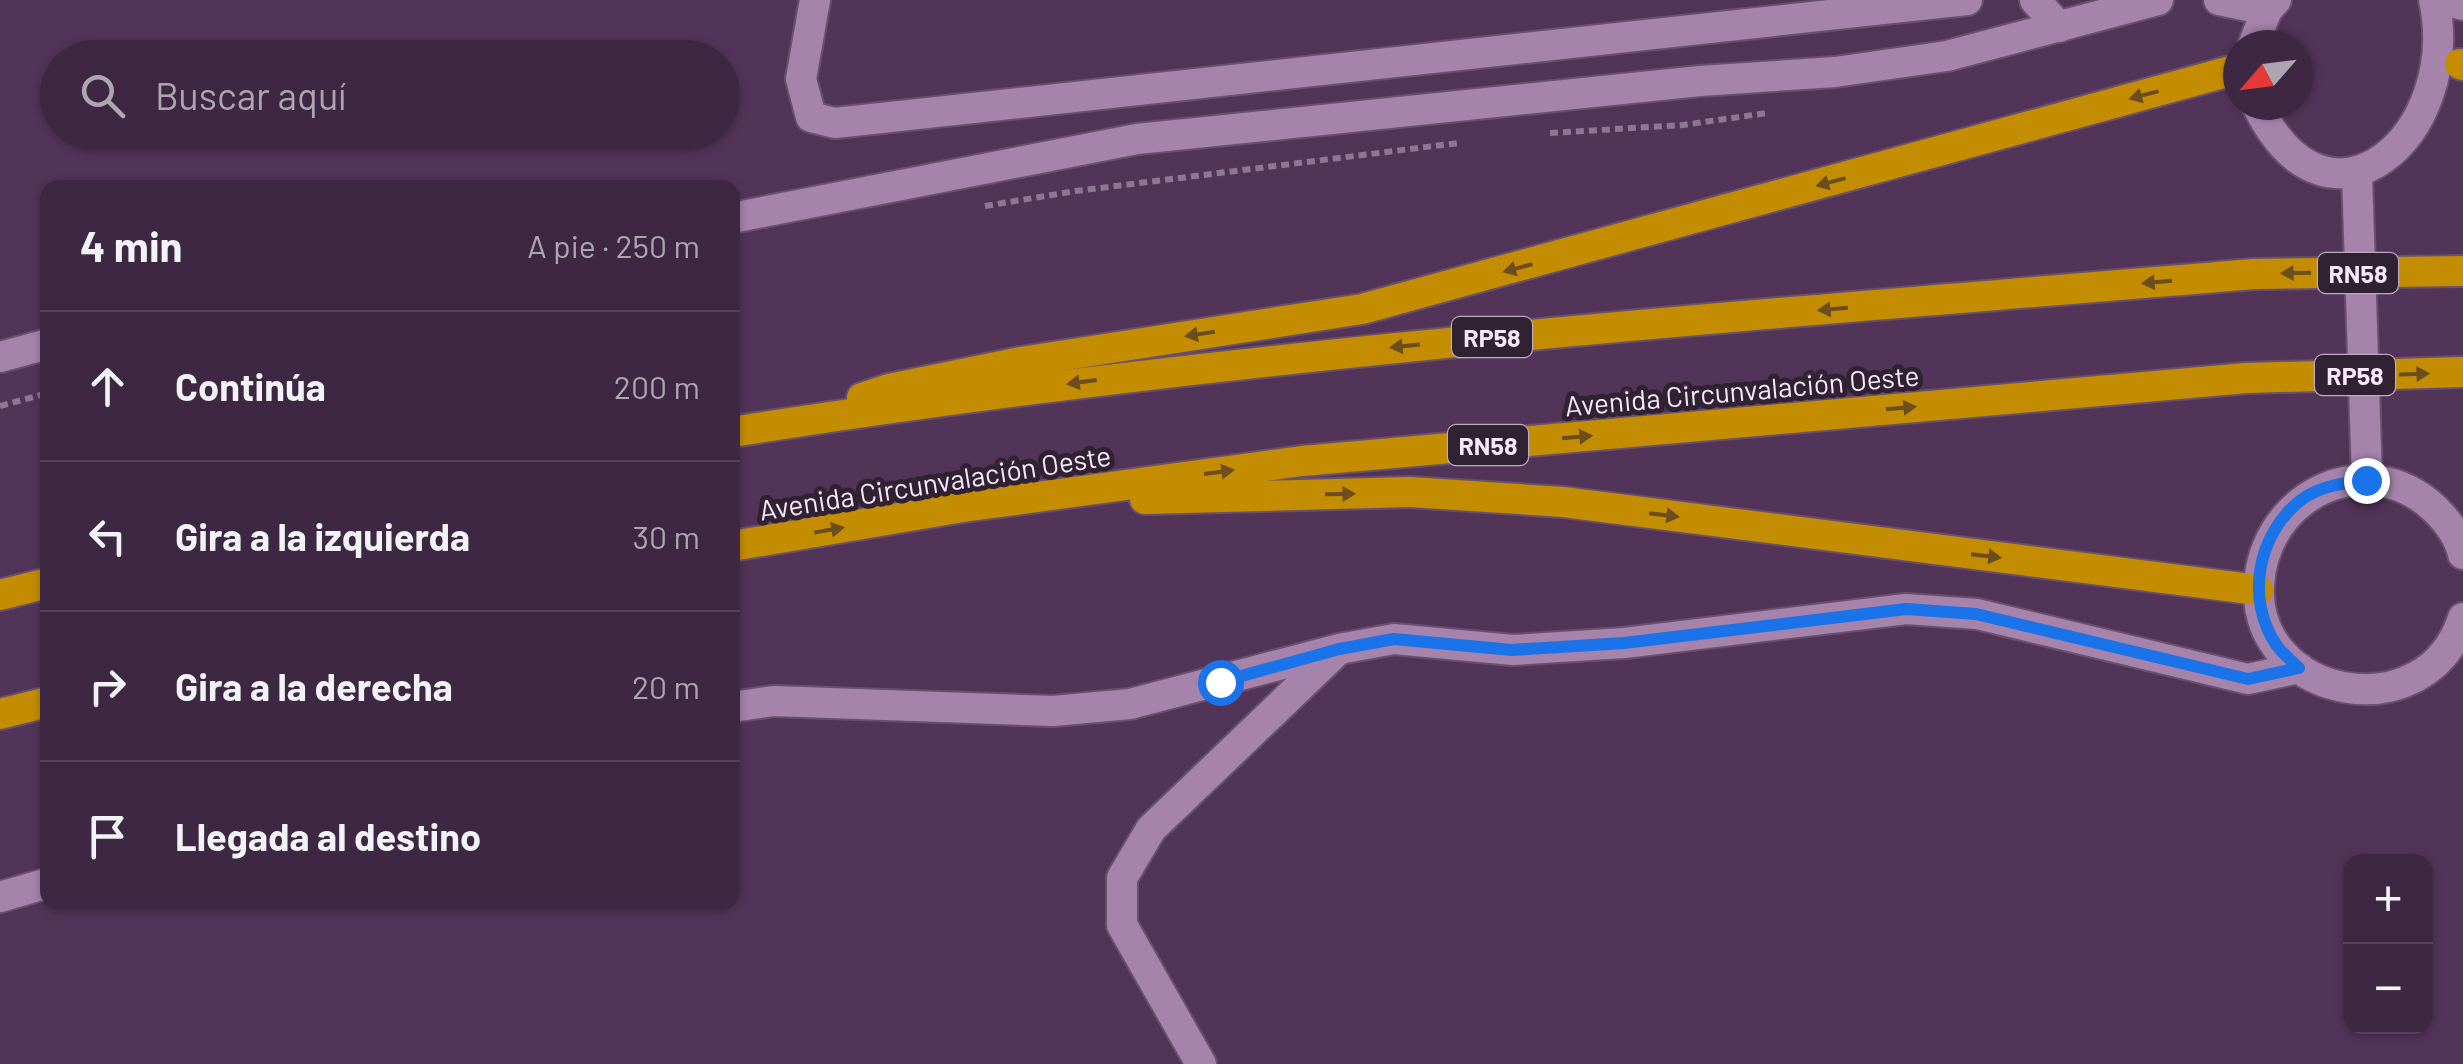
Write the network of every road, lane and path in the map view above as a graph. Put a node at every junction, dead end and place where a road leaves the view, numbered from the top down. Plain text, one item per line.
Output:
1 (815, 0) edge
2 (1967, 0) edge
3 (2034, 0) edge
4 (2158, 0) edge
5 (2220, 0) edge
6 (2434, 0) edge
7 (2442, 0) edge
8 (2271, 5) edge
9 (2463, 5) edge
10 (2059, 26) junction
11 (2260, 30) edge
12 (2461, 64) edge
13 (1311, 72) junction
14 (2223, 73) edge
15 (2264, 120) edge
16 (1311, 123) junction
17 (2357, 175) junction
18 (740, 216) edge
19 (2463, 271) edge
20 (2254, 274) joint
21 (40, 346) edge
22 (0, 357) edge
23 (2463, 372) edge
24 (2247, 378) joint
25 (40, 394) edge
26 (0, 406) edge
27 (782, 424) junction
28 (740, 431) edge
29 (2366, 480) junction
30 (963, 507) junction
31 (740, 545) edge
32 (2463, 554) edge
33 (40, 585) edge
34 (2258, 590) junction
35 (0, 595) edge
36 (2463, 618) edge
37 (1339, 649) junction
38 (2452, 658) edge
39 (2299, 668) junction
40 (40, 704) edge
41 (740, 706) edge
42 (0, 714) edge
43 (40, 885) edge
44 (0, 897) edge
45 (1201, 1064) edge

1 - 13 street
2 - 13 street
3 - 10 street
4 - 10 street
5 - 8 street
6 - 12 street
7 - 9 street
8 - 11 street
10 - 16 street
12 - 17 street
13 - 16 street
14 -> 27 highway
15 - 17 street
16 - 18 street
17 - 29 street
19 -> 20 highway, RN58, bridge
20 -> 27 highway, RP58
21 - 22 street
24 -> 23 highway, Avenida Circunvalación Oeste / RP58, bridge
30 -> 24 highway, Avenida Circunvalación Oeste / RN58
25 - 26 path
27 - 28 highway, RP58
29 - 32 street
29 - 34 street
31 -> 30 highway, Avenida Circunvalación Oeste / RN58
30 -> 34 highway
33 - 35 highway
34 - 39 street
36 - 38 street
37 - 39 street
37 - 41 street
37 - 45 street
38 - 39 street
40 - 42 highway
43 - 44 street

